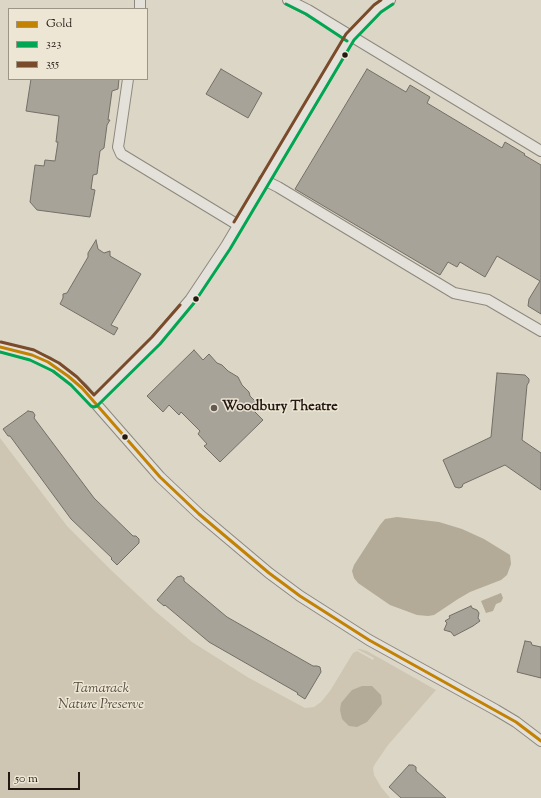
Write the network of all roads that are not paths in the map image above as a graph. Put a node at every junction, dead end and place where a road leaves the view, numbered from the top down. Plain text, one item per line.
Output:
1 (288, 0) edge
2 (390, 0) edge
3 (350, 37) junction
4 (128, 80) edge
5 (541, 151) edge
6 (264, 180) junction
7 (238, 225) junction
8 (541, 331) edge
9 (0, 347) edge
10 (94, 402) junction
11 (541, 741) edge

1 - 3 street
2 - 3 street
3 - 5 street
3 - 6 street
4 - 7 street
6 - 7 street
6 - 8 street
7 - 10 street
9 - 10 street
10 - 11 street

